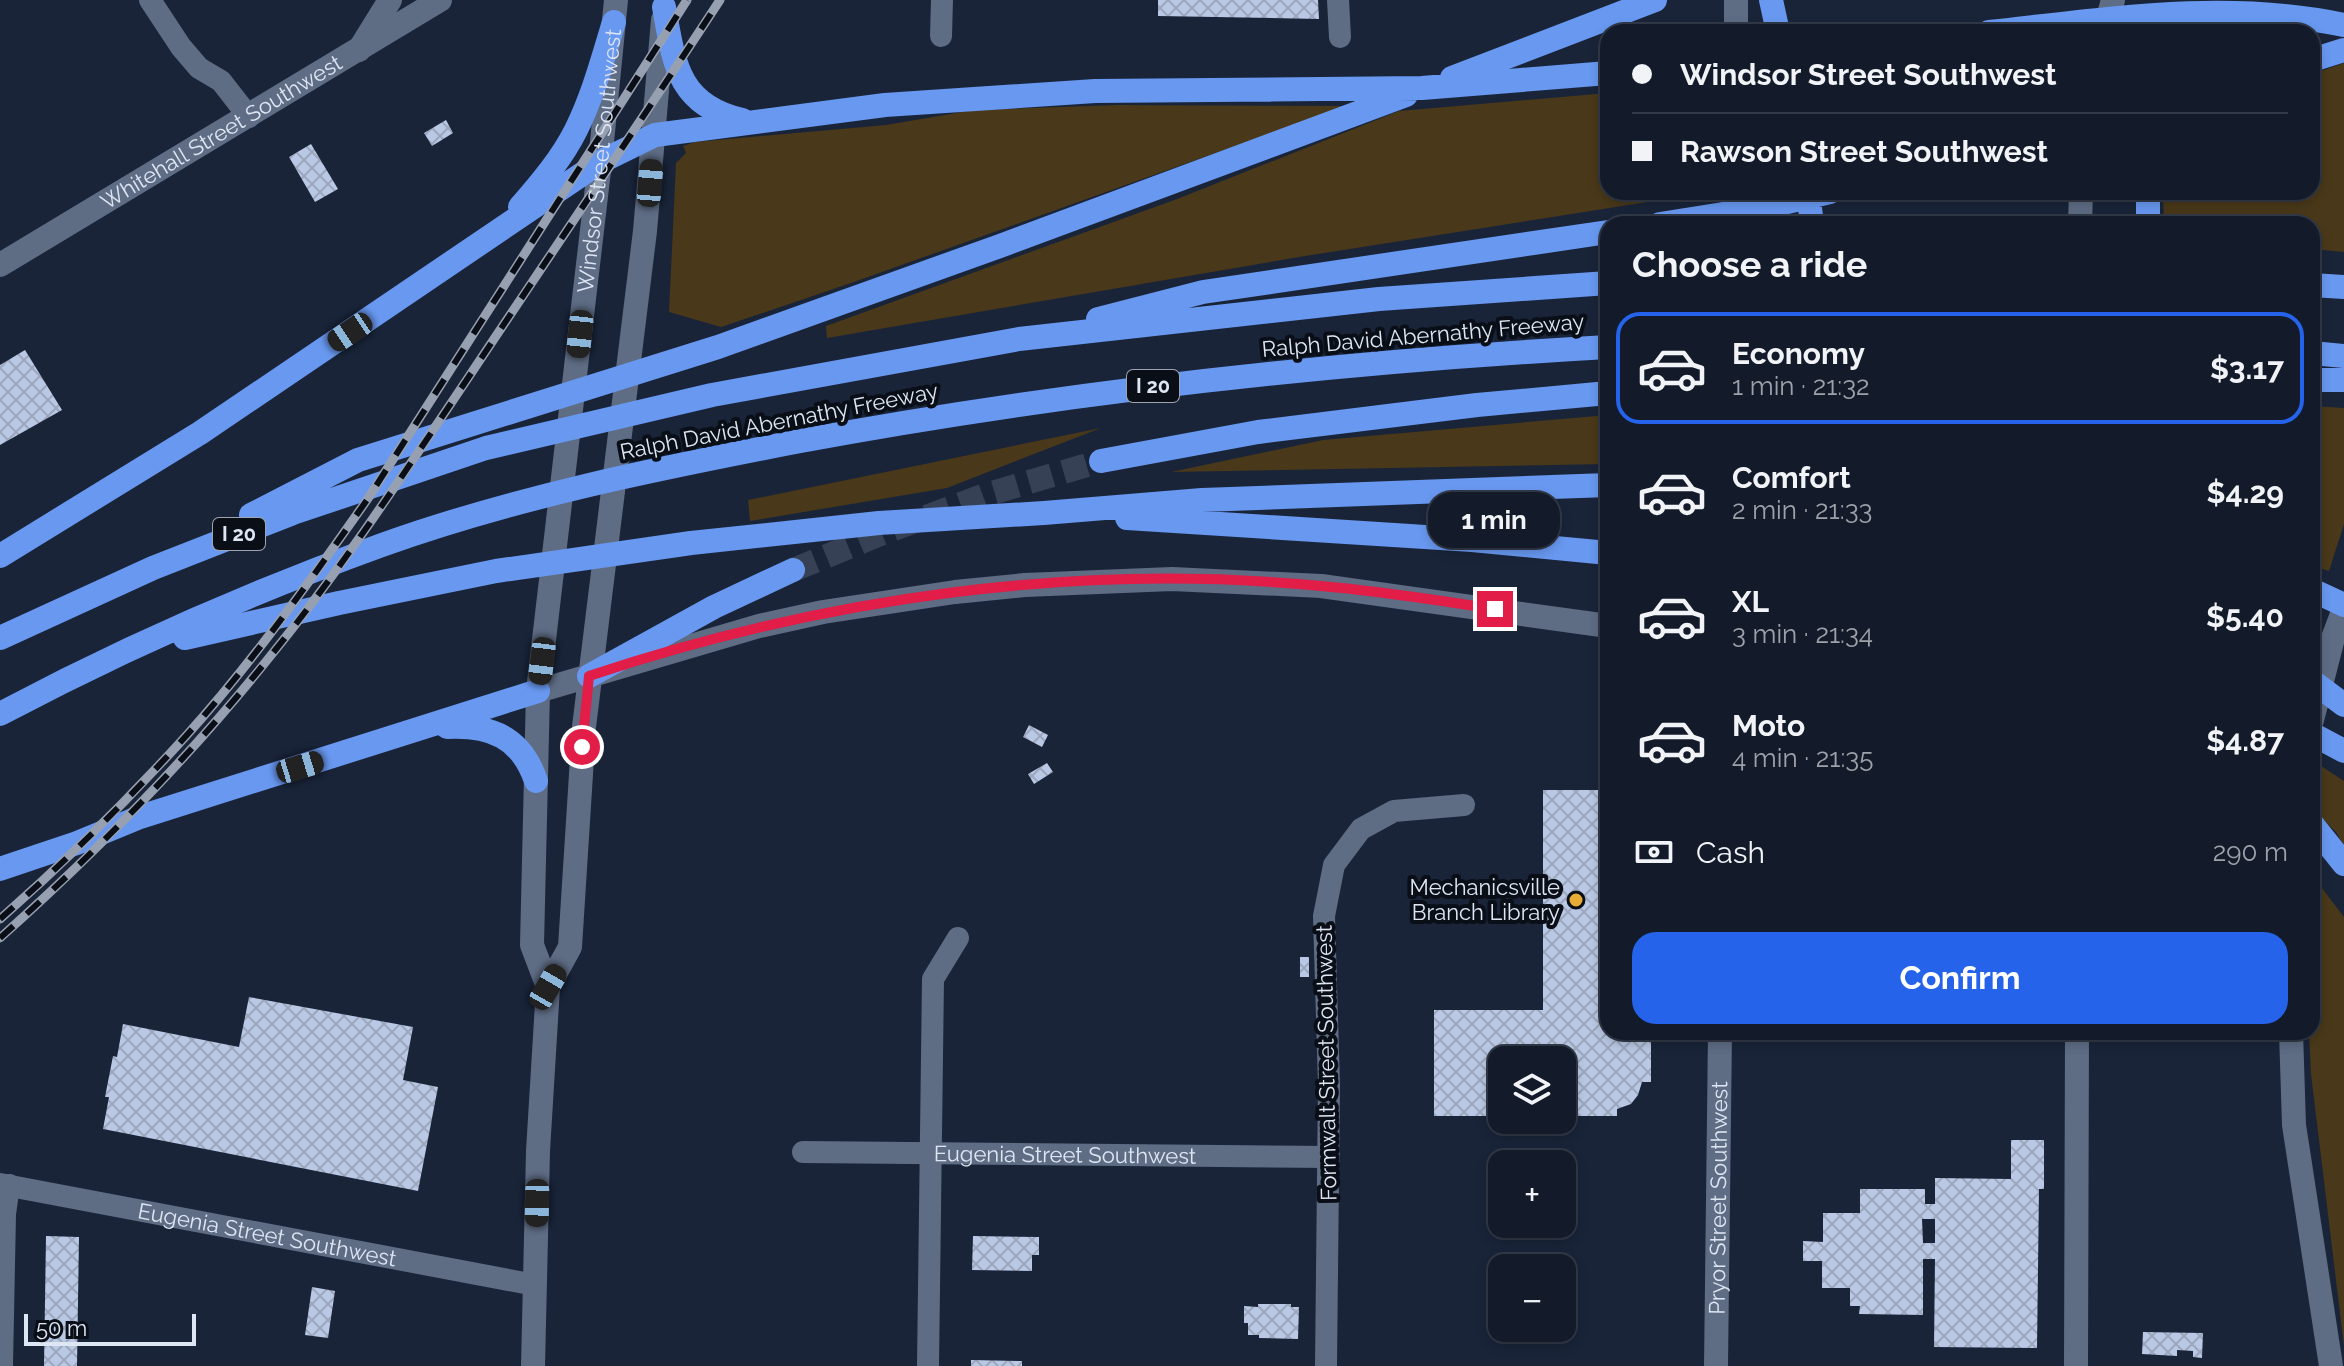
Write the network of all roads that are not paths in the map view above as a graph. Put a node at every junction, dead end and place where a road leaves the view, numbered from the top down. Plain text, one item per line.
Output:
1 (150, 0) edge
2 (390, 0) edge
3 (440, 0) edge
4 (942, 0) edge
5 (1338, 0) edge
6 (1655, 0) edge
7 (1736, 0) edge
8 (1771, 0) edge
9 (2113, 0) edge
10 (2158, 0) edge
11 (664, 3) edge
12 (615, 11) edge
13 (1736, 24) edge
14 (1776, 24) edge
15 (2069, 24) edge
16 (2106, 24) edge
17 (2154, 24) edge
18 (2344, 24) edge
19 (2320, 32) edge
20 (941, 36) dead end
21 (1340, 37) dead end
22 (359, 50) junction
23 (2344, 50) edge
24 (2320, 58) edge
25 (1600, 74) edge
26 (249, 117) junction
27 (748, 122) junction
28 (655, 135) junction
29 (600, 162) junction
30 (1796, 200) edge
31 (1710, 216) edge
32 (500, 231) junction
33 (1600, 233) edge
34 (0, 265) edge
35 (1600, 284) edge
36 (2320, 286) edge
37 (2344, 287) edge
38 (1019, 339) junction
39 (1600, 348) edge
40 (2320, 354) edge
41 (2344, 356) edge
42 (2320, 380) edge
43 (2344, 380) edge
44 (1600, 394) edge
45 (1101, 461) tunnel mouth
46 (1600, 485) edge
47 (1044, 513) junction
48 (1597, 552) edge
49 (0, 556) edge
50 (793, 570) tunnel mouth
51 (122, 582) junction
52 (2320, 594) edge
53 (2344, 607) edge
54 (1600, 625) edge
55 (0, 638) edge
56 (136, 648) junction
57 (589, 676) junction
58 (2320, 687) edge
59 (2320, 689) edge
60 (538, 691) junction
61 (2344, 705) edge
62 (0, 714) edge
63 (413, 732) junction
64 (2320, 738) edge
65 (2344, 751) edge
66 (536, 781) junction
67 (1464, 805) dead end
68 (2320, 834) edge
69 (2344, 864) edge
70 (0, 869) edge
71 (958, 938) dead end
72 (548, 987) junction
73 (1720, 1040) edge
74 (2077, 1040) edge
75 (2277, 1040) edge
76 (2291, 1040) edge
77 (2294, 1125) junction
78 (803, 1152) dead end
79 (931, 1152) junction
80 (1329, 1157) junction
81 (4, 1185) edge
82 (535, 1285) junction
83 (2, 1366) edge
84 (533, 1366) edge
85 (928, 1366) edge
86 (1326, 1366) edge
87 (1716, 1366) edge
88 (2076, 1366) edge
89 (2331, 1366) edge

1 - 26 street
2 - 22 main road
3 - 22 main road, Whitehall Street Southwest
4 - 20 street
5 - 21 street
6 - 51 highway
7 - 13 main road
8 - 14 highway
9 - 16 main road
10 - 17 highway
11 - 27 highway
11 - 28 main road, Windsor Street Southwest
12 - 29 main road, Windsor Street Southwest
12 - 32 highway
15 - 18 highway
18 - 19 highway
22 - 26 main road, Whitehall Street Southwest
23 - 24 highway
25 - 27 highway
26 - 34 main road, Whitehall Street Southwest
27 - 28 highway
28 - 29 highway
28 - 57 main road, Windsor Street Southwest
29 - 32 highway
29 - 60 main road, Windsor Street Southwest
30 - 31 highway
32 - 49 highway
33 - 38 highway
35 - 38 highway, Ralph David Abernathy Freeway / I 20
36 - 37 highway
38 - 51 highway, Ralph David Abernathy Freeway / I 20
39 - 56 highway, Ralph David Abernathy Freeway / I 20
40 - 41 highway
42 - 43 highway
44 - 45 highway
46 - 47 highway
47 - 48 highway
47 - 56 highway
50 - 57 highway
51 - 55 highway, Ralph David Abernathy Freeway / I 20
52 - 53 highway
53 - 59 main road
54 - 57 main road
56 - 62 highway, Ralph David Abernathy Freeway / I 20
57 - 60 main road
57 - 72 main road, Windsor Street Southwest
58 - 61 highway
60 - 63 highway
60 - 66 main road, Windsor Street Southwest
63 - 66 highway
63 - 70 highway
64 - 65 highway
66 - 72 main road, Windsor Street Southwest
67 - 80 street, Formwalt Street Southwest
68 - 69 highway
71 - 79 street
72 - 82 main road, Windsor Street Southwest
73 - 87 main road, Pryor Street Southwest
74 - 88 main road
75 - 77 main road
76 - 77 main road
77 - 89 main road
78 - 79 street, Eugenia Street Southwest
79 - 80 street, Eugenia Street Southwest
79 - 85 street
80 - 86 street, Formwalt Street Southwest
81 - 82 street, Eugenia Street Southwest
81 - 83 street
82 - 84 main road, Windsor Street Southwest

